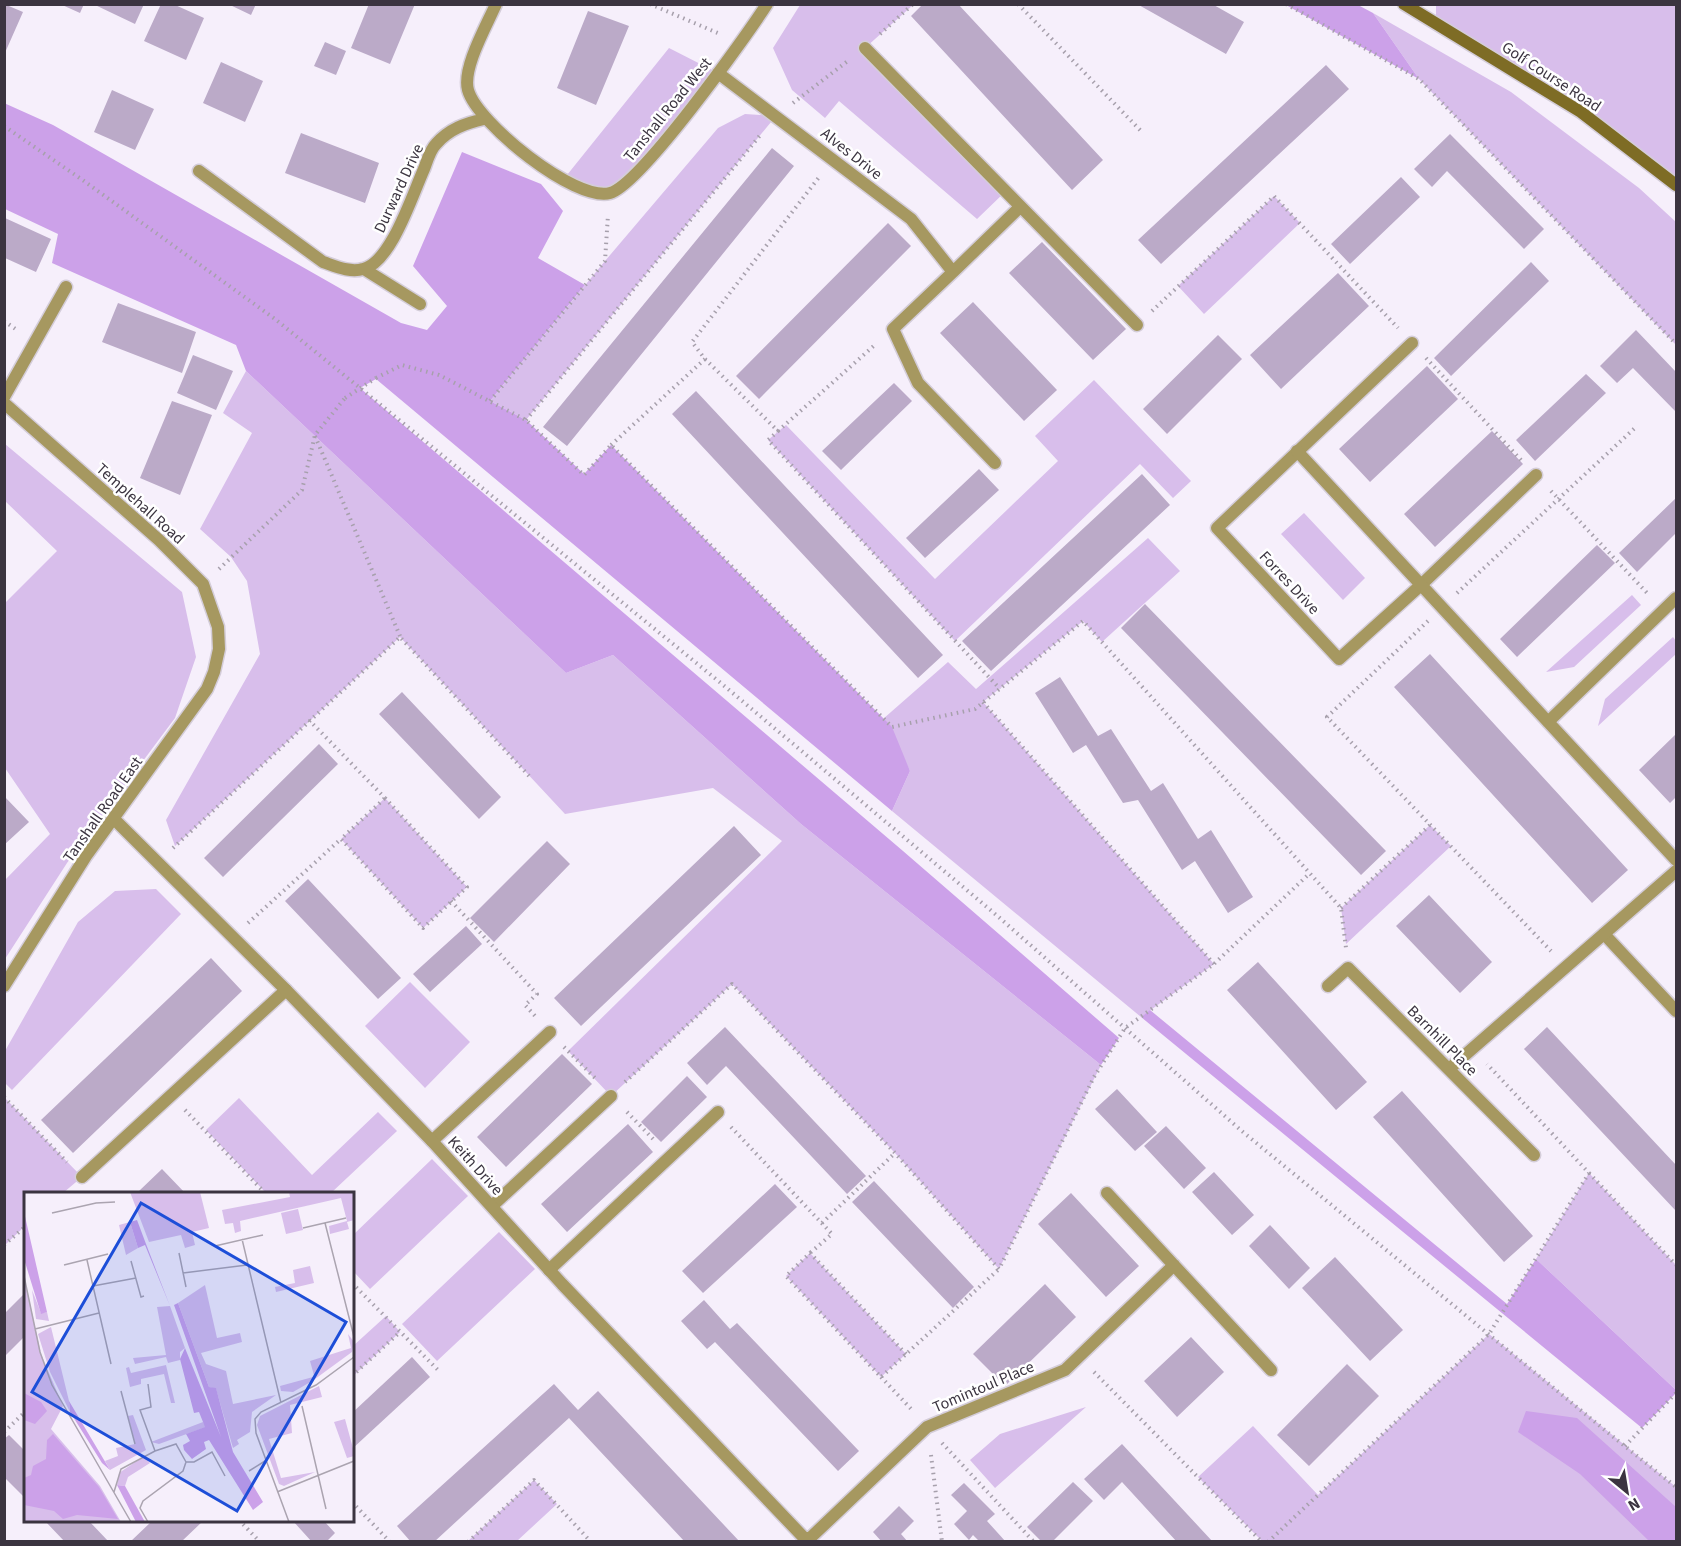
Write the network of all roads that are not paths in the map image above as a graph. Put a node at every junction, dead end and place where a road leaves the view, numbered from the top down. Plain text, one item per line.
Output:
1 (496, 4) edge
2 (768, 4) edge
3 (1404, 4) edge
4 (865, 48) road end
5 (718, 73) junction
6 (484, 119) junction
7 (199, 171) dead end
8 (1677, 185) edge
9 (1020, 207) junction
10 (364, 269) junction
11 (953, 272) junction
12 (66, 287) dead end
13 (420, 304) dead end
14 (1137, 325) dead end
15 (1412, 343) dead end
16 (4, 397) edge
17 (4, 403) edge
18 (1297, 451) junction
19 (995, 464) dead end
20 (1536, 475) dead end
21 (1421, 585) junction
22 (1677, 598) edge
23 (219, 649) joint
24 (1548, 722) junction
25 (113, 818) junction
26 (1677, 860) edge
27 (1677, 871) edge
28 (1604, 934) junction
29 (4, 986) edge
30 (1328, 986) dead end
31 (286, 990) junction
32 (1677, 1011) edge
33 (550, 1032) road end
34 (1449, 1069) junction
35 (611, 1096) road end
36 (718, 1112) road end
37 (432, 1141) junction
38 (1534, 1155) dead end
39 (82, 1177) road end
40 (1107, 1193) dead end
41 (492, 1206) junction
42 (1174, 1265) junction
43 (549, 1270) junction
44 (1271, 1370) dead end
45 (807, 1541) edge

1 - 6 street
2 - 5 street, Tanshall Road West
3 - 8 street, Golf Course Road
4 - 9 street
5 - 6 street, Tanshall Road West
5 - 11 street, Alves Drive
6 - 10 street, Durward Drive
7 - 10 street
9 - 11 street
9 - 14 street
10 - 13 street
11 - 19 street
12 - 16 street
15 - 18 street, Forres Drive
17 - 23 street, Templehall Road
18 - 21 street
18 - 21 street, Forres Drive
20 - 21 street, Forres Drive
21 - 24 street
22 - 24 street
23 - 25 street, Tanshall Road East
24 - 26 street
25 - 29 street, Tanshall Road East
25 - 31 street, Keith Drive
27 - 28 street
28 - 32 street
28 - 34 street
30 - 34 street, Barnhill Place
31 - 37 street, Keith Drive
31 - 39 street
33 - 37 street
34 - 38 street, Barnhill Place
35 - 41 street
36 - 43 street
37 - 41 street, Keith Drive
40 - 42 street
41 - 43 street, Keith Drive
42 - 44 street
42 - 45 street, Tomintoul Place
43 - 45 street, Keith Drive

